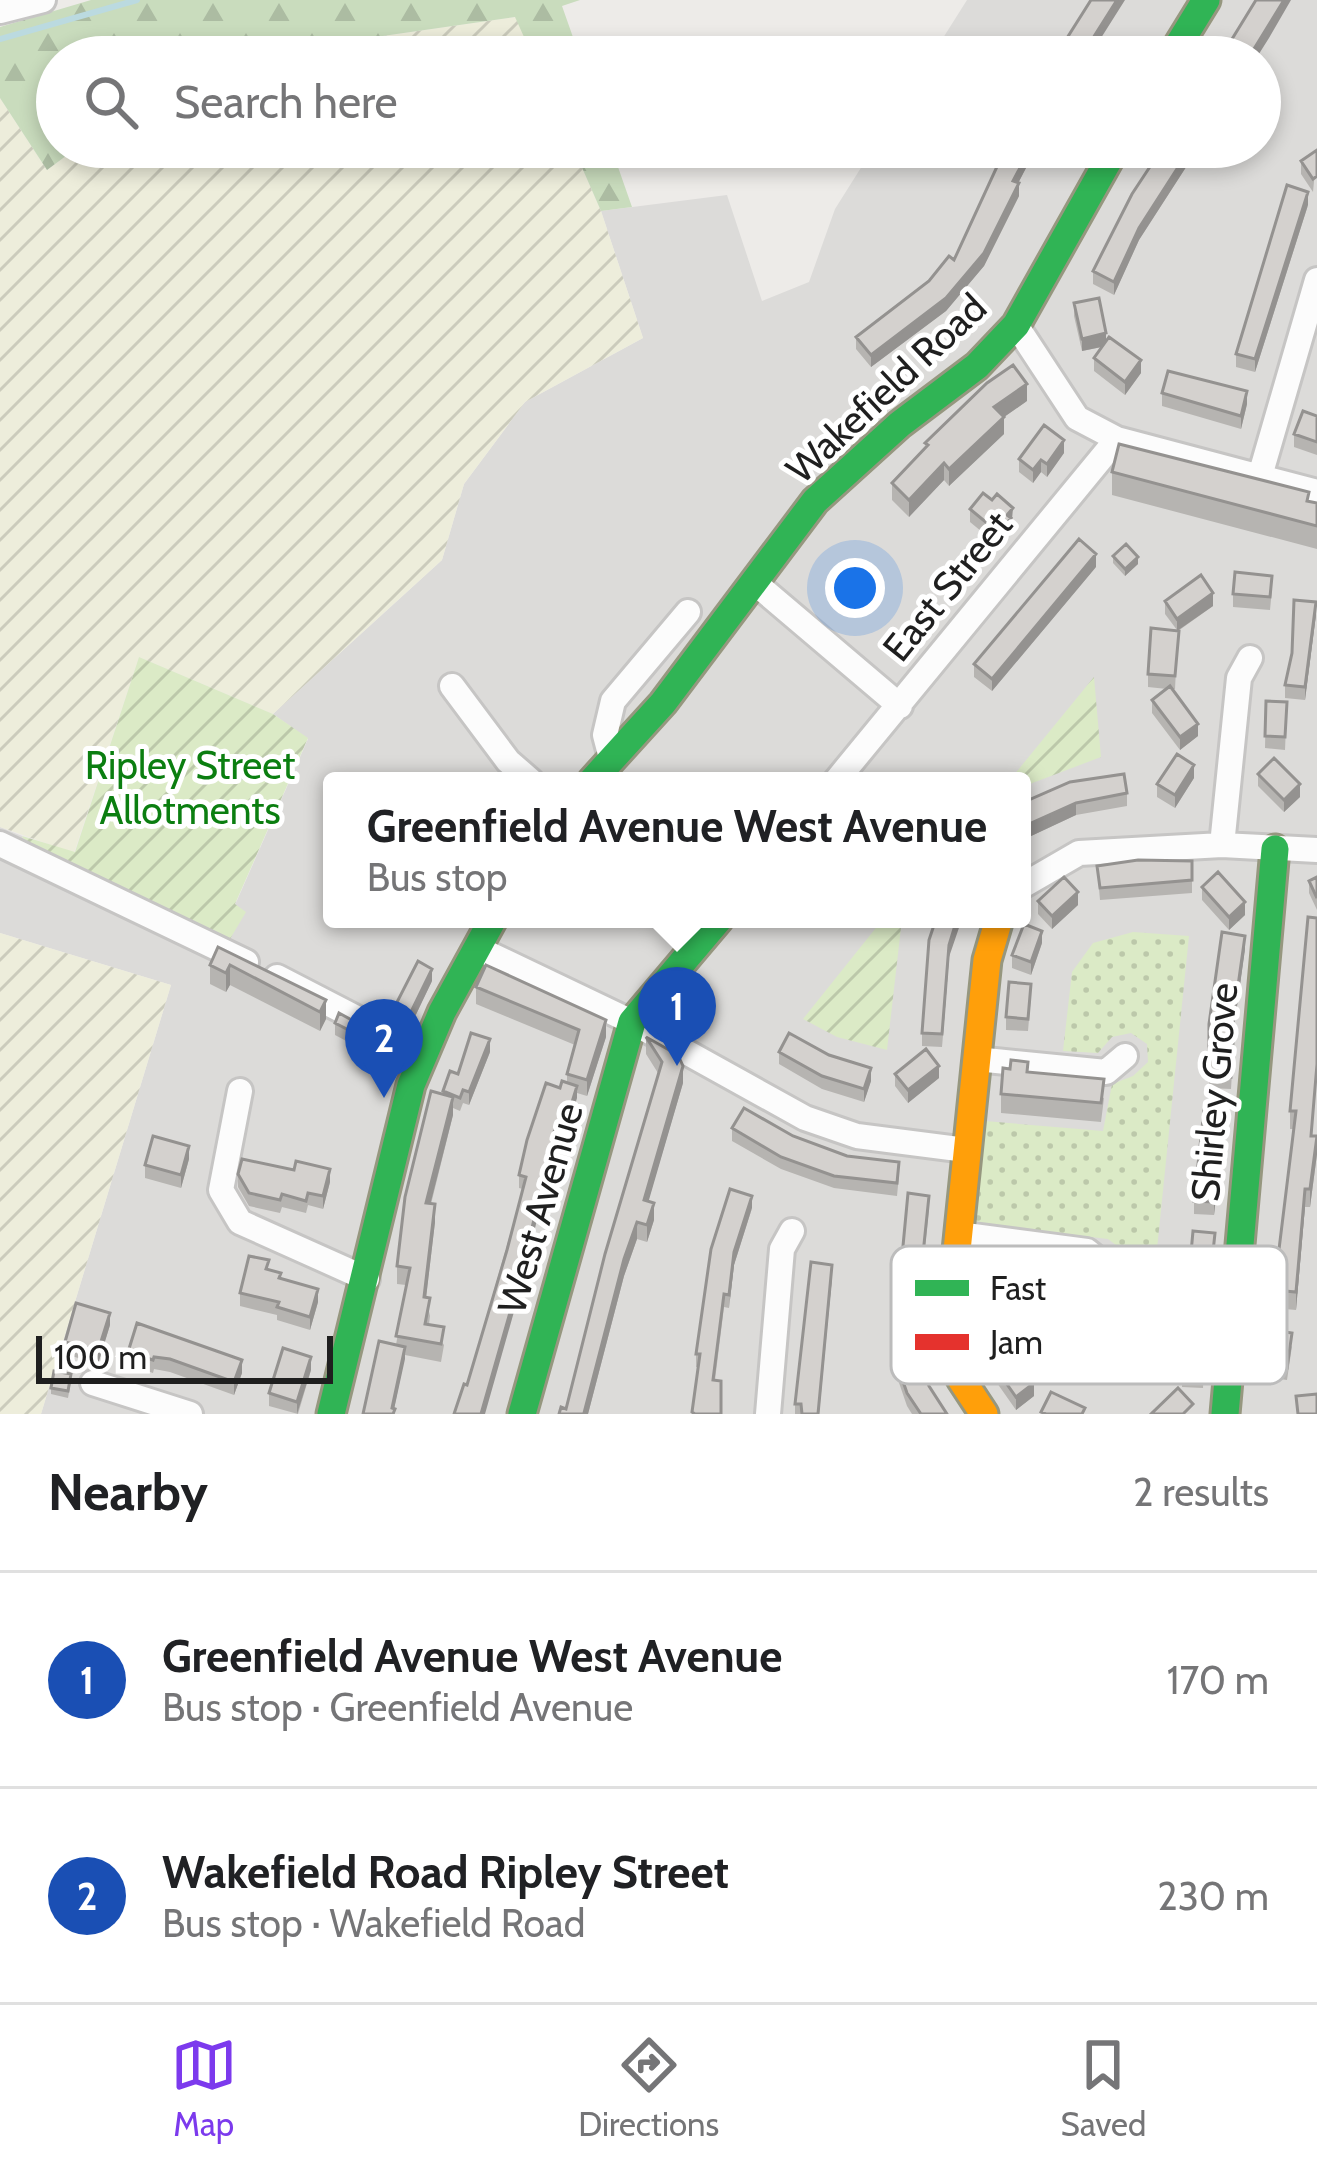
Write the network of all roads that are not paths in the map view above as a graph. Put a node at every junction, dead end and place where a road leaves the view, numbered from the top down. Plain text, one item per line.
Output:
1 (43, 0) edge
2 (1206, 0) edge
3 (0, 11) edge
4 (1184, 36) edge
5 (1104, 168) edge
6 (1317, 280) edge
7 (1016, 325) junction
8 (1117, 439) junction
9 (1260, 476) junction
10 (1317, 491) edge
11 (755, 583) junction
12 (688, 611) dead end
13 (1250, 658) dead end
14 (452, 686) dead end
15 (900, 706) junction
16 (611, 758) junction
17 (521, 772) edge
18 (599, 772) edge
19 (844, 772) edge
20 (0, 844) edge
21 (1222, 845) junction
22 (1275, 849) junction
23 (1317, 850) edge
24 (1031, 881) edge
25 (488, 928) edge
26 (711, 928) edge
27 (996, 928) edge
28 (476, 948) junction
29 (632, 1022) junction
30 (424, 1053) junction
31 (1126, 1057) dead end
32 (976, 1059) junction
33 (241, 1091) dead end
34 (966, 1150) junction
35 (792, 1231) dead end
36 (958, 1234) junction
37 (957, 1246) edge
38 (1049, 1246) edge
39 (1240, 1246) edge
40 (367, 1279) junction
41 (93, 1383) dead end
42 (965, 1384) edge
43 (1228, 1384) edge
44 (190, 1414) edge
45 (331, 1414) edge
46 (522, 1414) edge
47 (768, 1414) edge
48 (984, 1414) edge
49 (1225, 1414) edge

1 - 3 street
2 - 4 street
5 - 7 street, Wakefield Road
6 - 9 street
7 - 8 street
7 - 11 street, Wakefield Road
8 - 9 street
8 - 15 street, East Street
9 - 10 street
11 - 15 street
11 - 16 street, Wakefield Road
12 - 16 street
13 - 21 street
14 - 17 street
15 - 19 street, East Street
16 - 18 street, Wakefield Road
20 - 30 street
21 - 22 street
21 - 24 street
22 - 23 street
22 - 39 street, Shirley Grove
25 - 28 street
26 - 29 street
27 - 32 street
28 - 29 street
28 - 30 street
29 - 34 street
29 - 46 street, West Avenue
30 - 40 street
31 - 32 street
32 - 34 street
33 - 40 street
34 - 36 street
35 - 47 street
36 - 37 street
36 - 38 street
40 - 45 street
41 - 44 street
42 - 48 street
43 - 49 street, Shirley Grove

